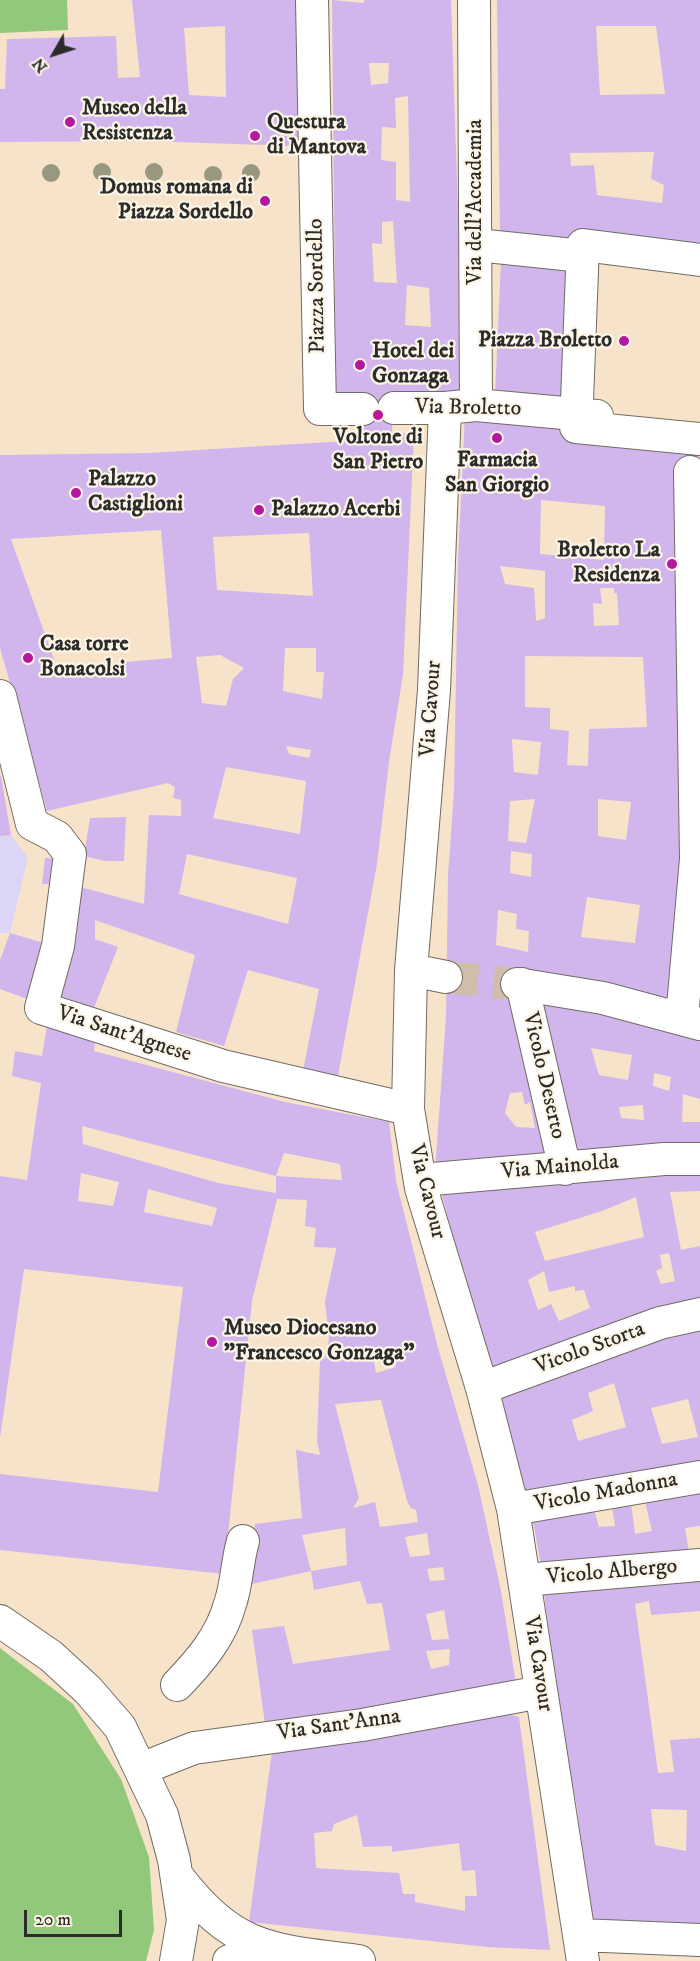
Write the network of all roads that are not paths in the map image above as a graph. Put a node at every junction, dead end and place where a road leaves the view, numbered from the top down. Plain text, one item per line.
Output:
1 (312, 0) edge
2 (474, 0) edge
3 (477, 245) junction
4 (583, 256) junction
5 (700, 260) edge
6 (476, 405) junction
7 (394, 408) dead end
8 (445, 408) junction
9 (363, 409) dead end
10 (578, 414) junction
11 (695, 436) edge
12 (690, 472) dead end
13 (0, 696) edge
14 (411, 970) junction
15 (446, 977) tunnel mouth
16 (683, 1018) edge
17 (408, 1108) junction
18 (700, 1159) edge
19 (565, 1169) junction
20 (421, 1180) junction
21 (700, 1314) edge
22 (482, 1388) junction
23 (700, 1477) edge
24 (513, 1509) junction
25 (243, 1540) dead end
26 (700, 1565) edge
27 (524, 1580) junction
28 (0, 1621) edge
29 (177, 1685) dead end
30 (541, 1692) junction
31 (141, 1769) junction
32 (177, 1876) junction
33 (700, 1941) edge
34 (582, 1948) edge
35 (280, 1951) junction
36 (176, 1961) edge
37 (229, 1961) edge
38 (359, 1961) edge

1 - 9 street, Piazza Sordello
2 - 3 street, Via dell'Accademia
3 - 4 street
3 - 6 street, Via dell'Accademia
4 - 5 street
4 - 10 street
6 - 8 street, Via Broletto
6 - 10 street, Via Broletto
7 - 8 street, Via Broletto
8 - 14 street, Via Cavour
10 - 11 street
12 - 16 street
13 - 17 street, Via Sant'Agnese
14 - 15 street
14 - 17 street, Via Cavour
16 - 19 street, Vicolo Deserto
17 - 20 street, Via Cavour
18 - 19 street, Via Mainolda
19 - 20 street, Via Mainolda
20 - 22 street, Via Cavour
21 - 22 street, Vicolo Storta
22 - 24 street, Via Cavour
23 - 24 street, Vicolo Madonna
24 - 27 street, Via Cavour
25 - 29 street
26 - 27 street, Vicolo Albergo
27 - 30 street, Via Cavour
28 - 31 street
30 - 31 street, Via Sant'Anna
30 - 34 street, Via Cavour
31 - 32 street
32 - 35 street
32 - 36 street
33 - 34 street
35 - 37 street
35 - 38 street

